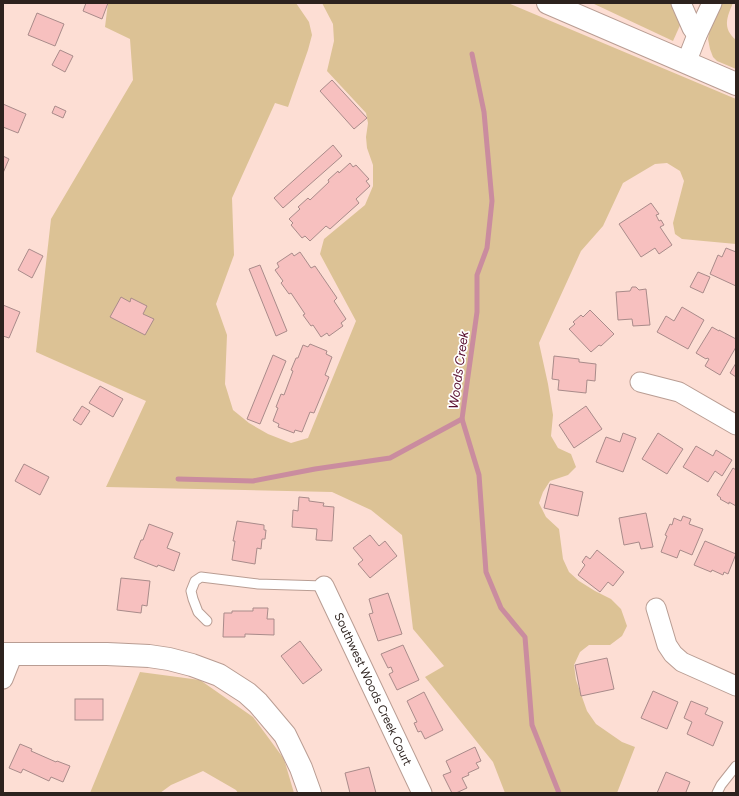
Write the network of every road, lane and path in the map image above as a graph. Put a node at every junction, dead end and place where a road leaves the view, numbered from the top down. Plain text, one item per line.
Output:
1 (548, 3) edge
2 (681, 3) edge
3 (712, 3) edge
4 (697, 35) junction
5 (686, 63) junction
6 (736, 84) edge
7 (640, 382) dead end
8 (736, 425) edge
9 (324, 586) joint
10 (656, 608) dead end
11 (207, 621) dead end
12 (8, 654) edge
13 (3, 679) edge
14 (736, 686) edge
15 (736, 766) edge
16 (310, 793) edge
17 (422, 793) edge
18 (717, 793) edge

1 - 5 street
2 - 4 street
3 - 4 street
4 - 5 street
5 - 6 street
7 - 8 street
9 - 11 lane
9 - 17 street, Southwest Woods Creek Court
10 - 14 street
12 - 13 street
12 - 16 street
15 - 18 lane

